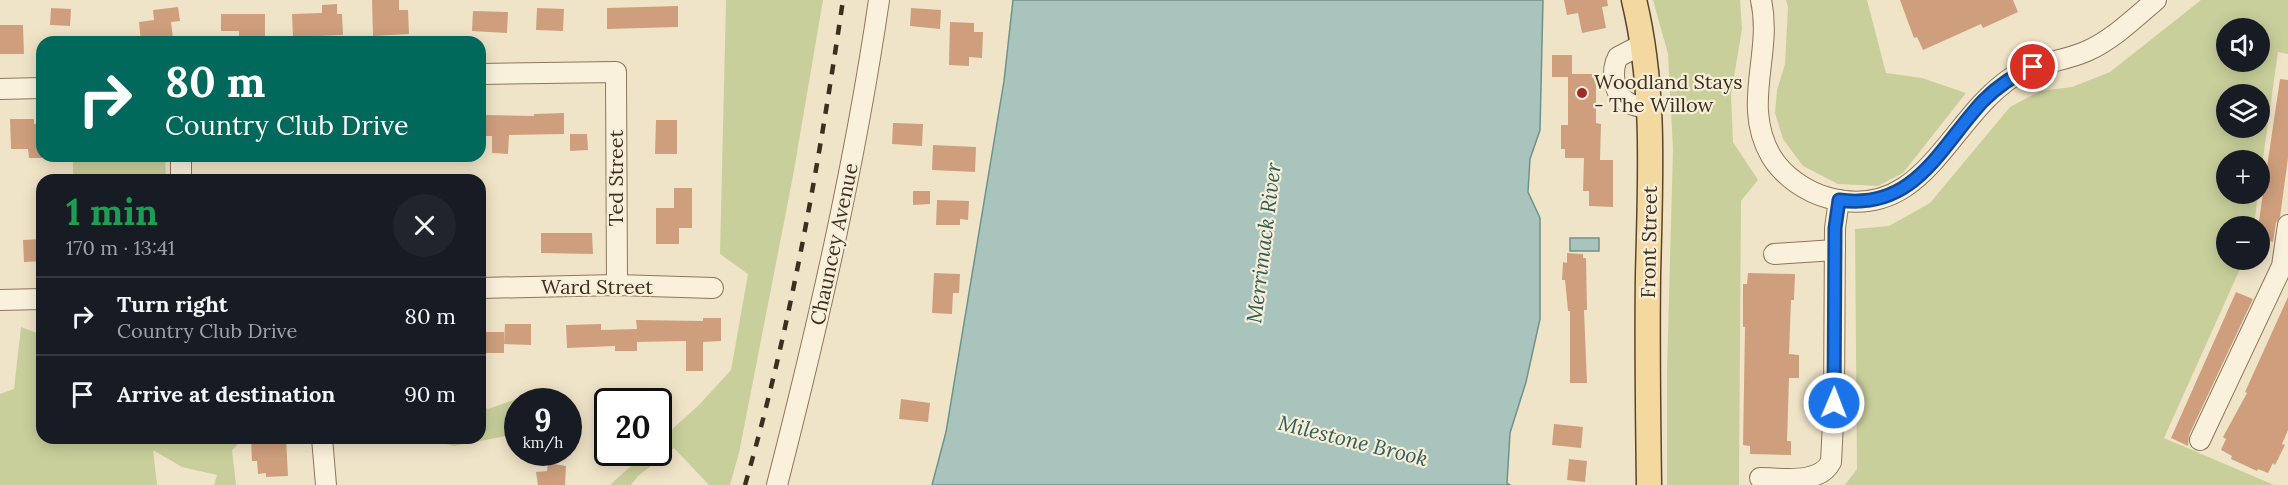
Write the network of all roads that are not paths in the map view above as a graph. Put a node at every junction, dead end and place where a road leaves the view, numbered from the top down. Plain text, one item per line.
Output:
1 (879, 0) edge
2 (1634, 0) edge
3 (1761, 0) edge
4 (2148, 3) edge
5 (1643, 44) junction
6 (486, 74) edge
7 (36, 88) edge
8 (0, 89) edge
9 (1650, 110) junction
10 (1839, 200) junction
11 (2288, 225) edge
12 (1835, 250) junction
13 (1773, 254) dead end
14 (2285, 267) edge
15 (617, 285) junction
16 (486, 288) edge
17 (713, 288) dead end
18 (36, 299) edge
19 (0, 300) edge
20 (2200, 440) dead end
21 (323, 444) edge
22 (1760, 478) dead end
23 (326, 485) edge
24 (777, 485) edge
25 (1649, 485) edge

1 - 24 street, Chauncey Avenue
2 - 5 main road, Front Street
3 - 10 street
4 - 10 street
5 - 9 main road, Front Street
5 - 9 street
6 - 15 street, Ted Street
7 - 8 street
9 - 25 main road, Front Street
10 - 12 street
11 - 14 street
12 - 13 street
12 - 22 street
14 - 20 street
15 - 16 street, Ward Street
15 - 17 street, Ward Street
18 - 19 street
21 - 23 street

